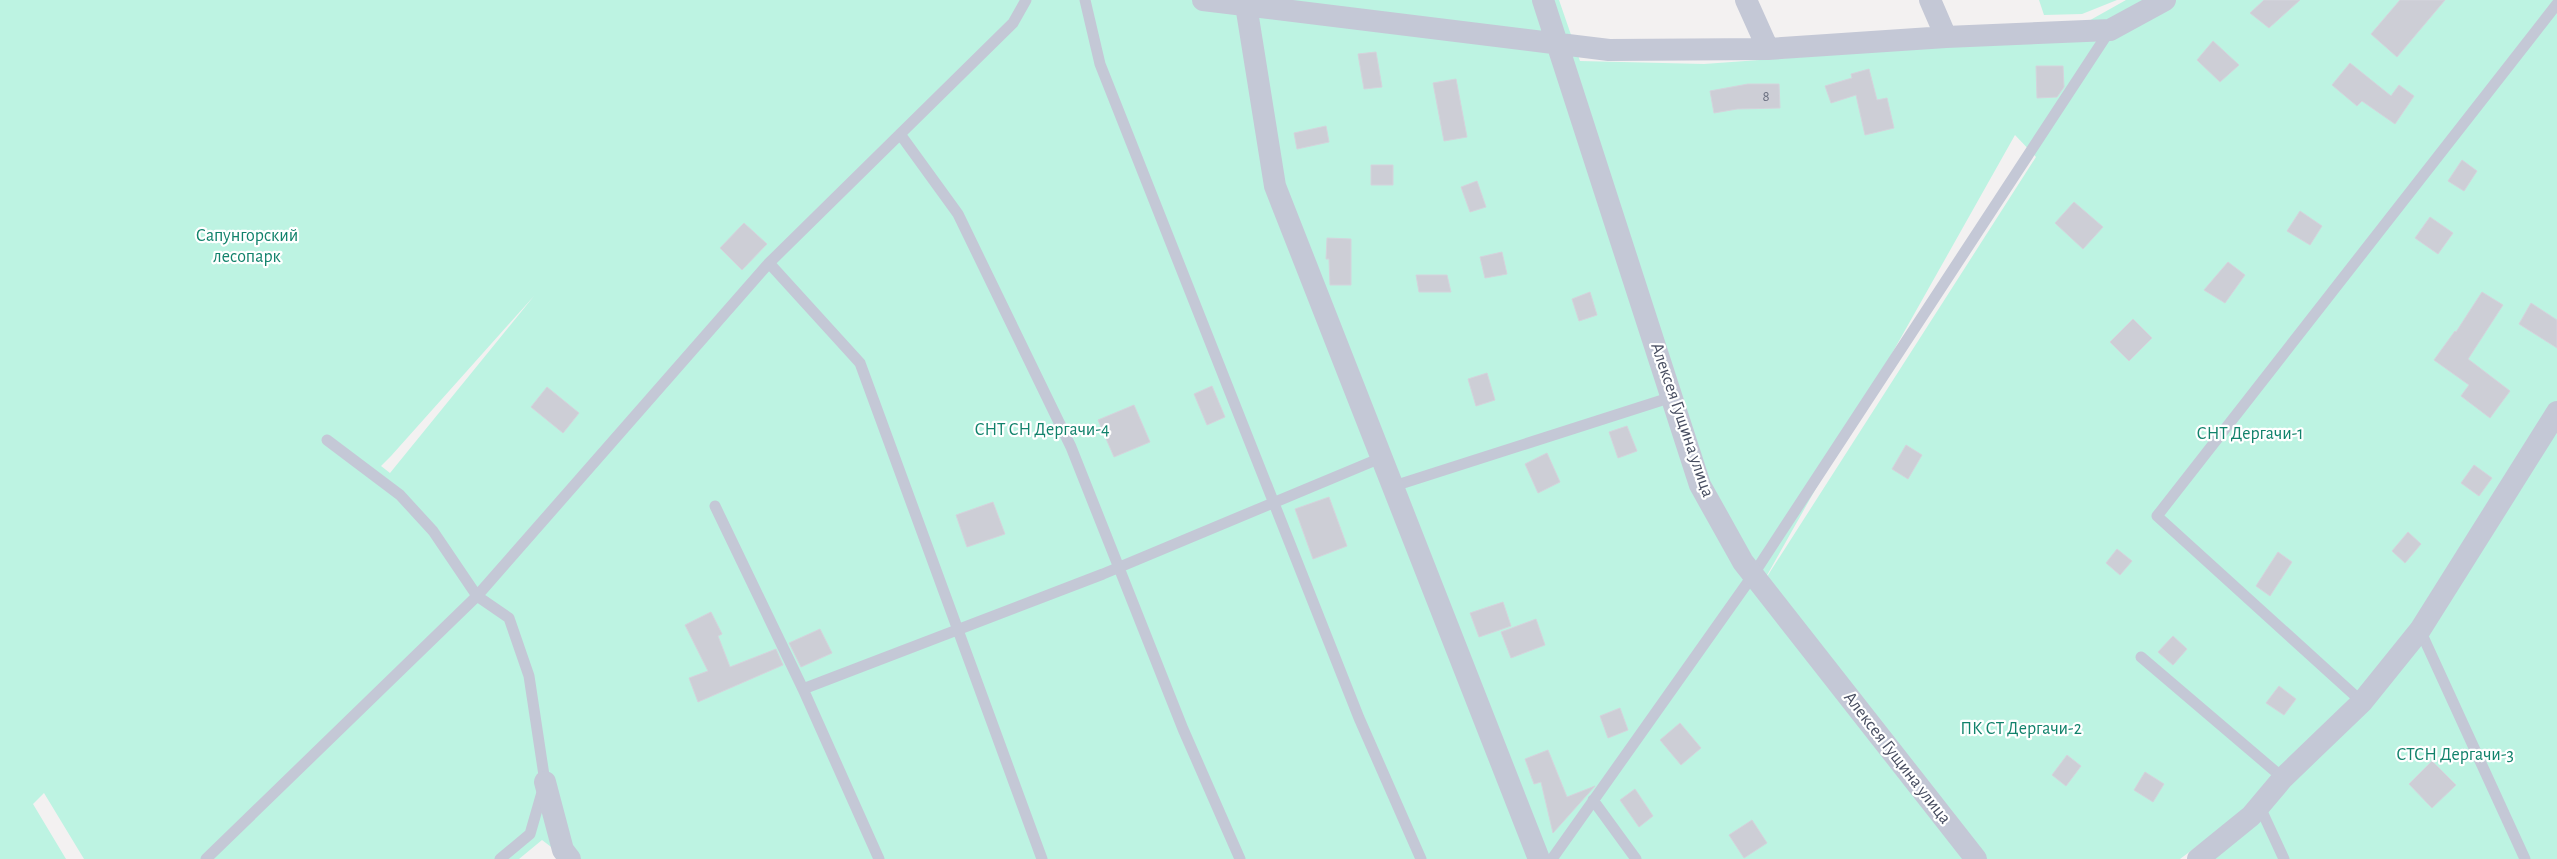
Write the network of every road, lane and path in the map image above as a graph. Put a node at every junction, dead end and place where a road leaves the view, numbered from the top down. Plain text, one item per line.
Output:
1 (1026, 0) edge
2 (1085, 0) edge
3 (1202, 0) edge
4 (1543, 0) edge
5 (1746, 0) edge
6 (1930, 0) edge
7 (2161, 1) edge
8 (2557, 4) edge
9 (1246, 5) junction
10 (2110, 30) junction
11 (1946, 37) junction
12 (1559, 44) junction
13 (1768, 49) junction
14 (900, 134) junction
15 (769, 262) junction
16 (1672, 397) junction
17 (2557, 412) edge
18 (327, 440) dead end
19 (1383, 457) junction
20 (1394, 486) junction
21 (1274, 504) junction
22 (715, 506) dead end
23 (1118, 568) junction
24 (1753, 575) junction
25 (477, 596) junction
26 (956, 630) junction
27 (2420, 630) junction
28 (2141, 657) dead end
29 (803, 688) junction
30 (2362, 702) junction
31 (2284, 778) junction
32 (545, 782) junction
33 (1593, 800) junction
34 (2259, 806) junction
35 (206, 859) edge
36 (500, 859) edge
37 (570, 859) edge
38 (879, 859) edge
39 (1042, 859) edge
40 (1240, 859) edge
41 (1421, 859) edge
42 (1539, 859) edge
43 (1552, 859) edge
44 (1636, 859) edge
45 (1976, 859) edge
46 (2198, 859) edge
47 (2284, 859) edge
48 (2526, 859) edge

1 - 14 lane
2 - 21 lane
3 - 9 street
4 - 12 street, Алексея Гущина улица
5 - 13 street
6 - 11 street
7 - 10 street
8 - 30 lane
9 - 12 street
9 - 19 street
10 - 11 street
10 - 24 lane
11 - 13 street
12 - 13 street
12 - 16 street, Алексея Гущина улица
14 - 15 lane
14 - 23 lane
15 - 25 lane
15 - 26 lane
16 - 20 lane
16 - 24 street, Алексея Гущина улица
17 - 27 street
18 - 25 lane
19 - 20 street
19 - 21 lane
20 - 42 street
21 - 23 lane
21 - 41 lane
22 - 29 lane
23 - 26 lane
23 - 40 lane
24 - 33 lane
24 - 45 street, Алексея Гущина улица
25 - 32 lane
25 - 35 lane
26 - 29 lane
26 - 39 lane
27 - 30 street
27 - 48 lane
28 - 31 lane
29 - 38 lane
30 - 31 street
31 - 34 street
32 - 36 lane
32 - 37 street
33 - 43 lane
33 - 44 lane
34 - 46 street
34 - 47 lane

